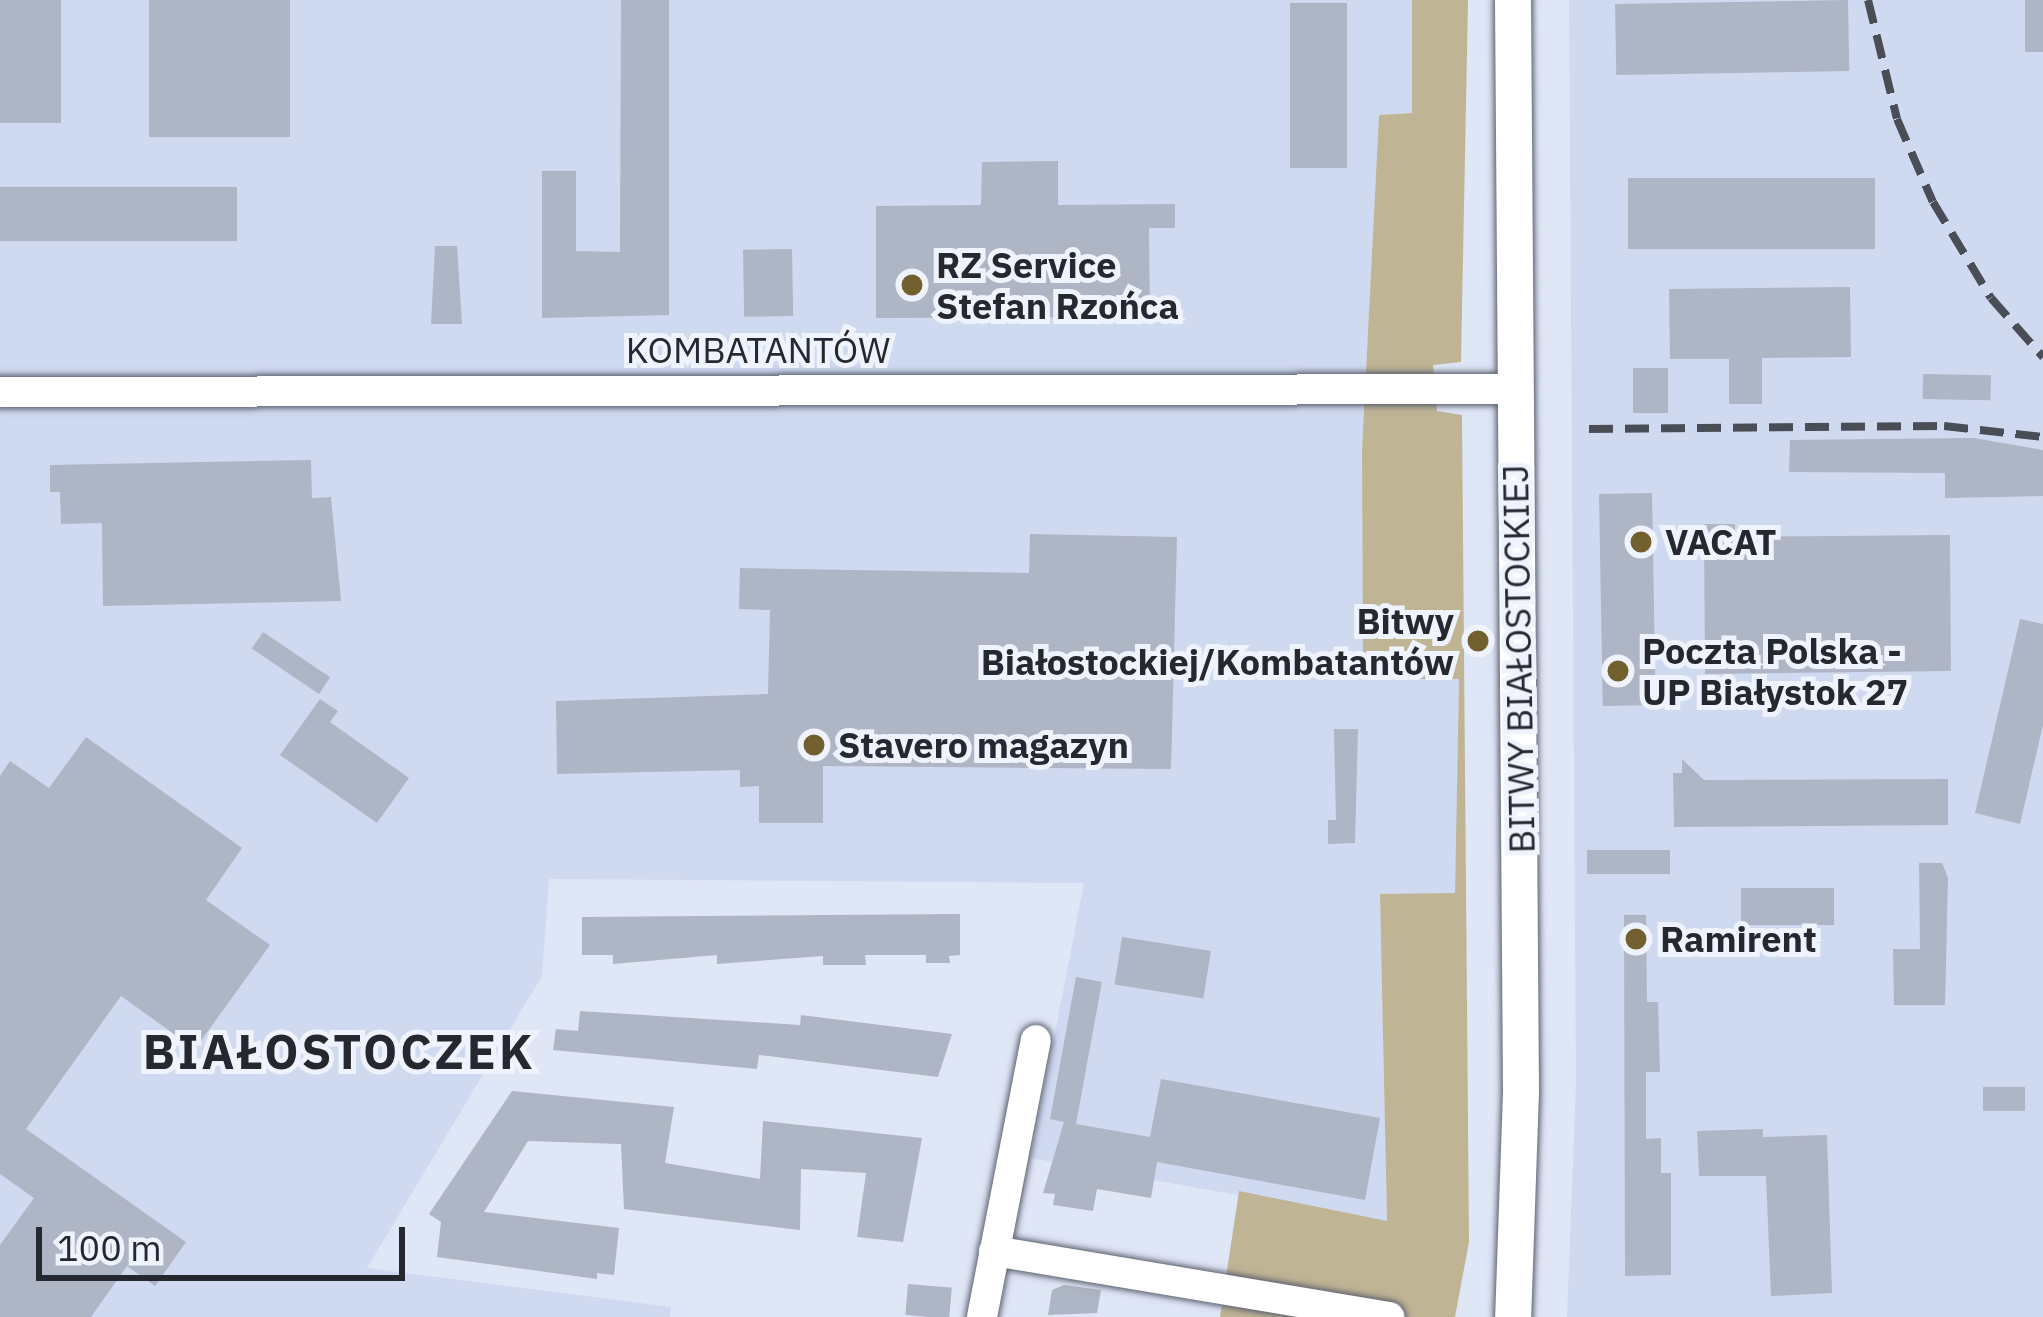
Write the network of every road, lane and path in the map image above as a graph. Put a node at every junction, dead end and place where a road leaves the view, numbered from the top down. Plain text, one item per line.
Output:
1 (1513, 0) edge
2 (1516, 389) junction
3 (0, 392) edge
4 (1036, 1040) dead end
5 (994, 1251) junction
6 (982, 1317) edge
7 (1390, 1317) edge
8 (1513, 1317) edge

1 - 2 street, BITWY BIAŁOSTOCKIEJ
2 - 3 street, KOMBATANTÓW
2 - 8 street, BITWY BIAŁOSTOCKIEJ
4 - 5 street
5 - 6 street
5 - 7 street

